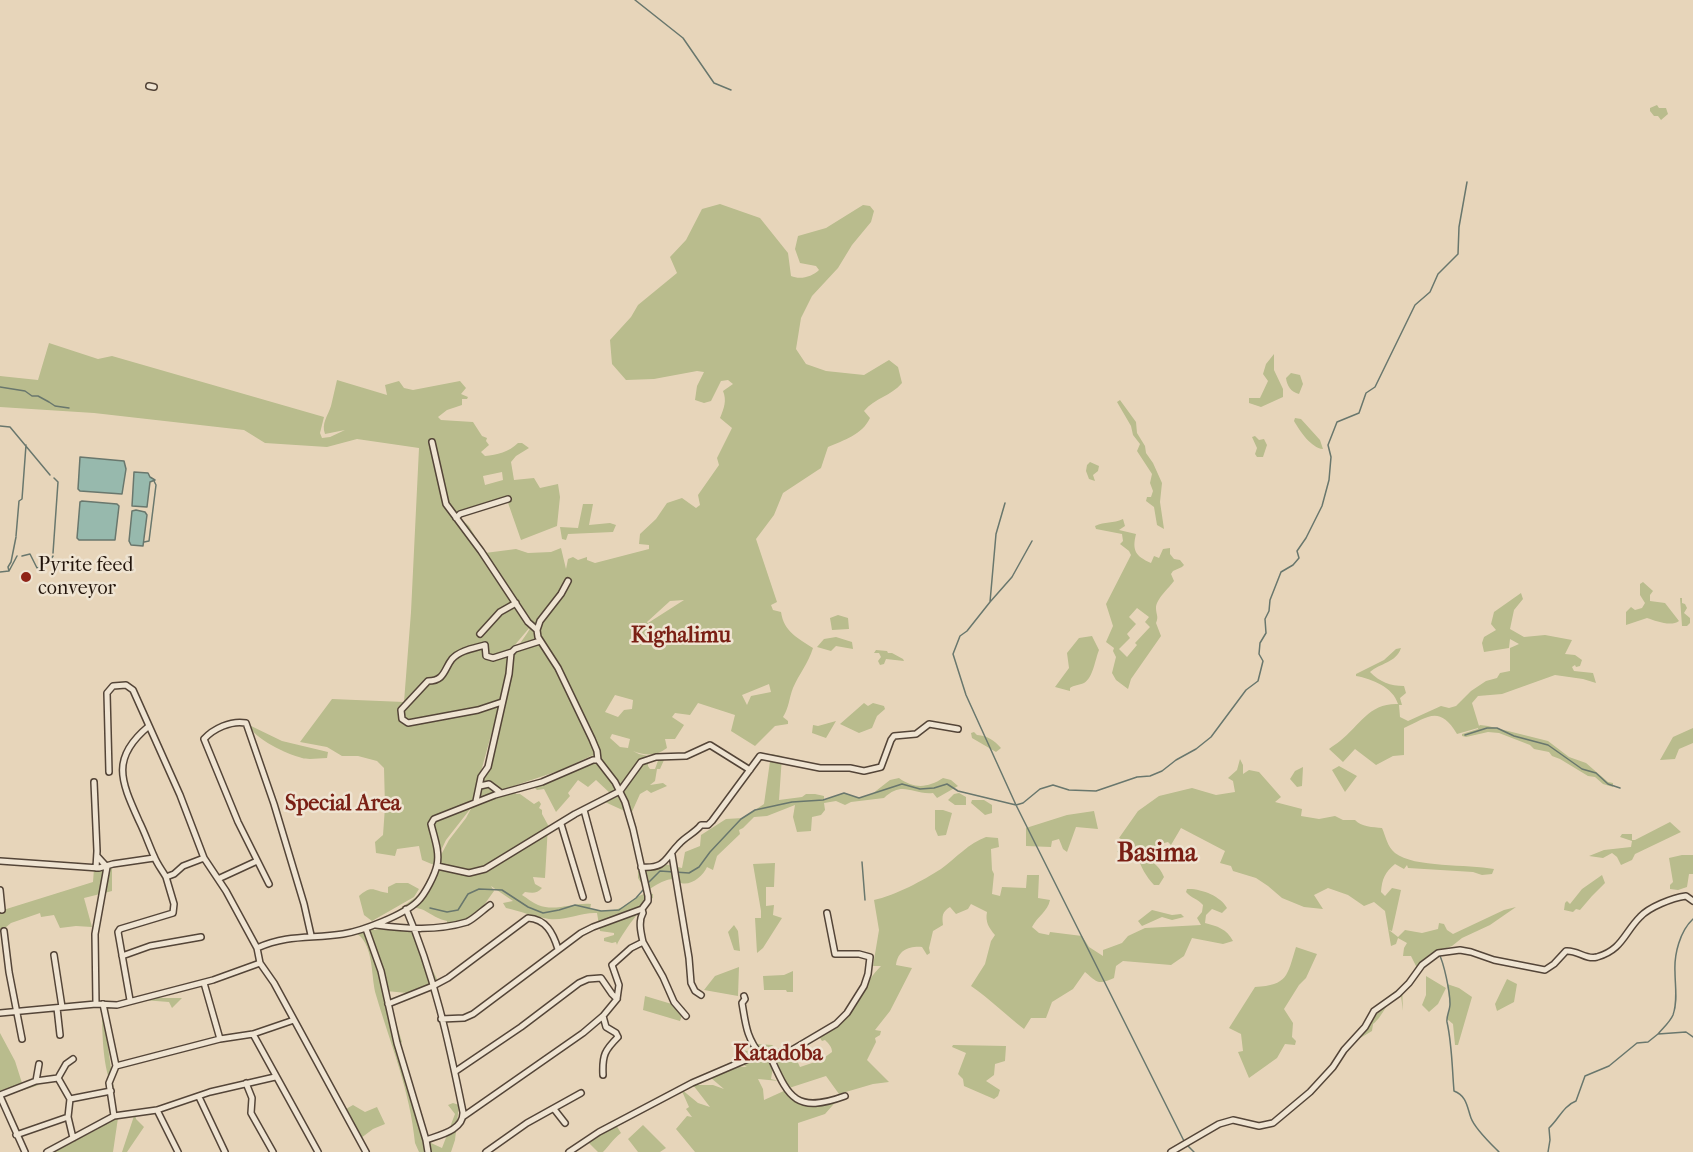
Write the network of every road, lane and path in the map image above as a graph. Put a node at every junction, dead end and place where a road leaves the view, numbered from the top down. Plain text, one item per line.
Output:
1 (432, 442) dead end
2 (508, 499) dead end
3 (456, 518) junction
4 (568, 581) dead end
5 (516, 603) junction
6 (537, 630) junction
7 (480, 634) dead end
8 (540, 641) junction
9 (512, 652) junction
10 (502, 702) junction
11 (149, 726) junction
12 (958, 729) dead end
13 (598, 760) junction
14 (750, 770) junction
15 (108, 772) dead end
16 (94, 782) dead end
17 (480, 786) junction
18 (620, 791) junction
19 (501, 793) junction
20 (476, 801) junction
21 (584, 810) junction
22 (561, 824) junction
23 (672, 855) junction
24 (97, 856) junction
25 (154, 858) junction
26 (204, 858) junction
27 (0, 861) edge
28 (257, 861) junction
29 (107, 867) junction
30 (437, 867) junction
31 (641, 867) junction
32 (96, 868) junction
33 (166, 877) junction
34 (218, 879) junction
35 (269, 884) dead end
36 (0, 890) edge
37 (583, 897) dead end
38 (608, 899) dead end
39 (1693, 901) edge
40 (490, 905) dead end
41 (406, 909) junction
42 (642, 909) junction
43 (2, 910) dead end
44 (827, 913) dead end
45 (376, 924) junction
46 (366, 929) junction
47 (414, 929) junction
48 (4, 931) dead end
49 (311, 935) junction
50 (201, 937) dead end
51 (643, 942) junction
52 (257, 948) junction
53 (558, 949) junction
54 (54, 955) dead end
55 (122, 956) junction
56 (260, 963) junction
57 (204, 983) junction
58 (434, 986) junction
59 (701, 995) dead end
60 (744, 996) dead end
61 (617, 999) junction
62 (130, 1000) junction
63 (100, 1004) junction
64 (388, 1004) junction
65 (59, 1008) junction
66 (16, 1011) junction
67 (0, 1013) edge
68 (603, 1016) junction
69 (686, 1016) dead end
70 (441, 1019) junction
71 (294, 1020) junction
72 (253, 1034) junction
73 (60, 1035) dead end
74 (22, 1039) dead end
75 (219, 1039) junction
76 (769, 1054) junction
77 (760, 1056) junction
78 (73, 1059) dead end
79 (39, 1064) dead end
80 (116, 1066) junction
81 (456, 1071) junction
82 (603, 1075) dead end
83 (275, 1077) junction
84 (58, 1078) junction
85 (36, 1082) junction
86 (246, 1083) junction
87 (111, 1091) junction
88 (581, 1094) dead end
89 (0, 1096) edge
90 (845, 1096) dead end
91 (199, 1097) junction
92 (70, 1100) junction
93 (554, 1109) junction
94 (157, 1110) junction
95 (114, 1116) junction
96 (464, 1116) junction
97 (68, 1117) junction
98 (565, 1123) dead end
99 (16, 1135) junction
100 (73, 1138) junction
101 (426, 1140) junction
102 (25, 1152) edge
103 (47, 1152) edge
104 (178, 1152) edge
105 (225, 1152) edge
106 (273, 1152) edge
107 (318, 1152) edge
108 (366, 1152) edge
109 (428, 1152) edge
110 (486, 1152) edge
111 (569, 1152) edge
112 (1172, 1152) edge

1 - 3 street
2 - 3 street
3 - 5 street
4 - 6 street
5 - 6 street
5 - 7 street
6 - 8 street
8 - 9 street
8 - 13 street
9 - 10 street
9 - 10 street
10 - 17 street
11 - 15 street
11 - 25 street
11 - 26 street
12 - 14 street
13 - 18 street
13 - 19 street
14 - 18 street
14 - 23 street
16 - 24 street
17 - 19 street
17 - 20 street
18 - 21 street
18 - 31 street
19 - 20 street
20 - 30 street
21 - 22 street
21 - 38 street
22 - 30 street
22 - 37 street
23 - 31 street
23 - 59 street
24 - 29 street
24 - 32 street
25 - 29 street
25 - 33 street
26 - 33 street
26 - 34 street
27 - 32 street
28 - 34 street
28 - 35 street
28 - 49 street
29 - 32 street
29 - 63 street
30 - 41 street
31 - 42 street
33 - 55 street
34 - 52 street
36 - 43 street
39 - 112 street
40 - 47 street
41 - 45 street
41 - 47 street
42 - 51 street
42 - 53 street
44 - 76 street
45 - 46 street
45 - 47 street
46 - 49 street
46 - 64 street
47 - 58 street
48 - 66 street
49 - 52 street
50 - 55 street
51 - 61 street
51 - 69 street
52 - 56 street
53 - 58 street
53 - 70 street
54 - 65 street
55 - 62 street
56 - 57 street
56 - 71 street
57 - 62 street
57 - 75 street
58 - 64 street
58 - 70 street
60 - 77 street
61 - 68 street
61 - 81 street
62 - 63 street
63 - 65 street
63 - 80 street
64 - 101 street
65 - 66 street
65 - 73 street
66 - 67 street
66 - 74 street
68 - 82 street
68 - 96 street
70 - 81 street
71 - 72 street
71 - 108 street
72 - 75 street
72 - 83 street
75 - 80 street
76 - 77 street
76 - 90 street
77 - 111 street
78 - 84 street
79 - 85 street
80 - 87 street
81 - 96 street
83 - 86 street
83 - 107 street
84 - 85 street
84 - 92 street
85 - 89 street
86 - 91 street
86 - 106 street
87 - 92 street
87 - 95 street
88 - 93 street
89 - 99 street
91 - 94 street
91 - 105 street
92 - 97 street
93 - 98 street
93 - 110 street
94 - 95 street
94 - 104 street
95 - 100 street
96 - 101 street
97 - 99 street
97 - 100 street
99 - 102 street
100 - 103 street
101 - 109 street

